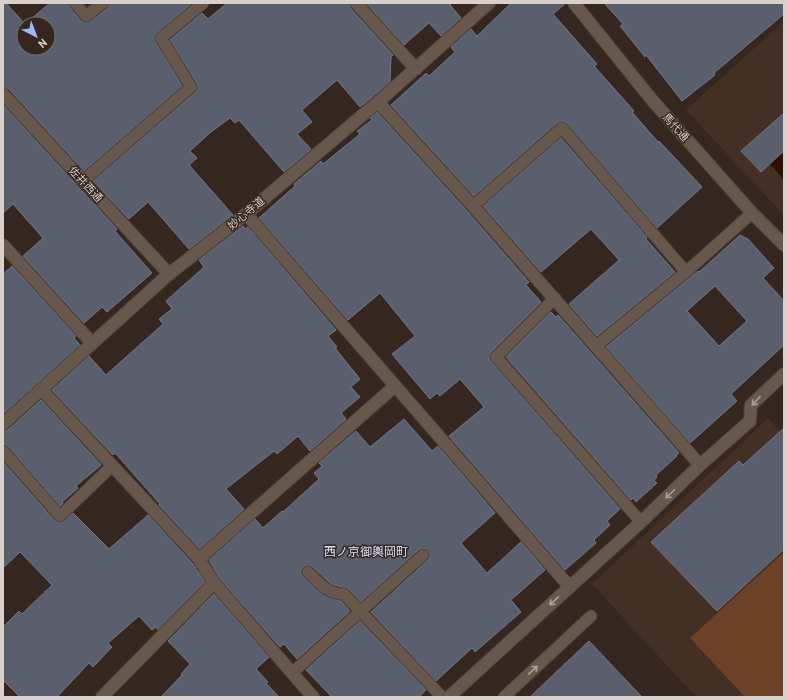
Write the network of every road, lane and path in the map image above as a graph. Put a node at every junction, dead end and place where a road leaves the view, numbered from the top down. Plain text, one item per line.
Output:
1 (75, 3) edge
2 (103, 3) edge
3 (203, 3) edge
4 (356, 3) edge
5 (489, 3) edge
6 (574, 3) edge
7 (416, 69) junction
8 (3, 94) edge
9 (378, 102) junction
10 (84, 180) junction
11 (474, 206) junction
12 (752, 213) junction
13 (246, 214) junction
14 (3, 245) edge
15 (784, 246) edge
16 (686, 272) junction
17 (169, 274) junction
18 (555, 298) junction
19 (92, 343) junction
20 (596, 346) junction
21 (783, 378) edge
22 (395, 386) junction
23 (41, 389) junction
24 (4, 420) edge
25 (3, 451) edge
26 (700, 465) junction
27 (112, 466) junction
28 (641, 522) junction
29 (424, 555) dead end
30 (199, 559) junction
31 (308, 572) dead end
32 (214, 583) junction
33 (569, 586) junction
34 (361, 612) junction
35 (591, 616) dead end
36 (292, 673) junction
37 (102, 697) edge
38 (313, 697) edge
39 (442, 697) edge
40 (449, 697) edge
41 (504, 697) edge

1 - 2 lane
3 - 10 lane
4 - 7 street
5 - 7 street, 妙心寺道
6 - 12 street, 馬代通
7 - 9 street, 妙心寺道
8 - 10 street, 佐井西通
9 - 11 street
9 - 13 street, 妙心寺道
10 - 17 street, 佐井西通
11 - 16 lane
11 - 18 street
12 - 15 street, 馬代通
12 - 16 lane
13 - 17 street, 妙心寺道
13 - 22 street
14 - 19 street
16 - 20 lane
17 - 19 street, 妙心寺道
18 - 20 street
18 - 28 lane
19 - 23 street, 妙心寺道
20 - 26 street
21 -> 26 street
22 - 30 street
22 - 33 street
23 - 24 street, 妙心寺道
23 - 27 street
25 - 27 lane
26 -> 28 street
27 - 30 street
28 - 33 street
29 - 34 lane
30 - 32 street
31 - 34 lane
32 - 36 street
32 - 37 street
33 -> 40 street
34 - 36 lane
34 - 39 lane
41 -> 35 lane
36 - 38 street

